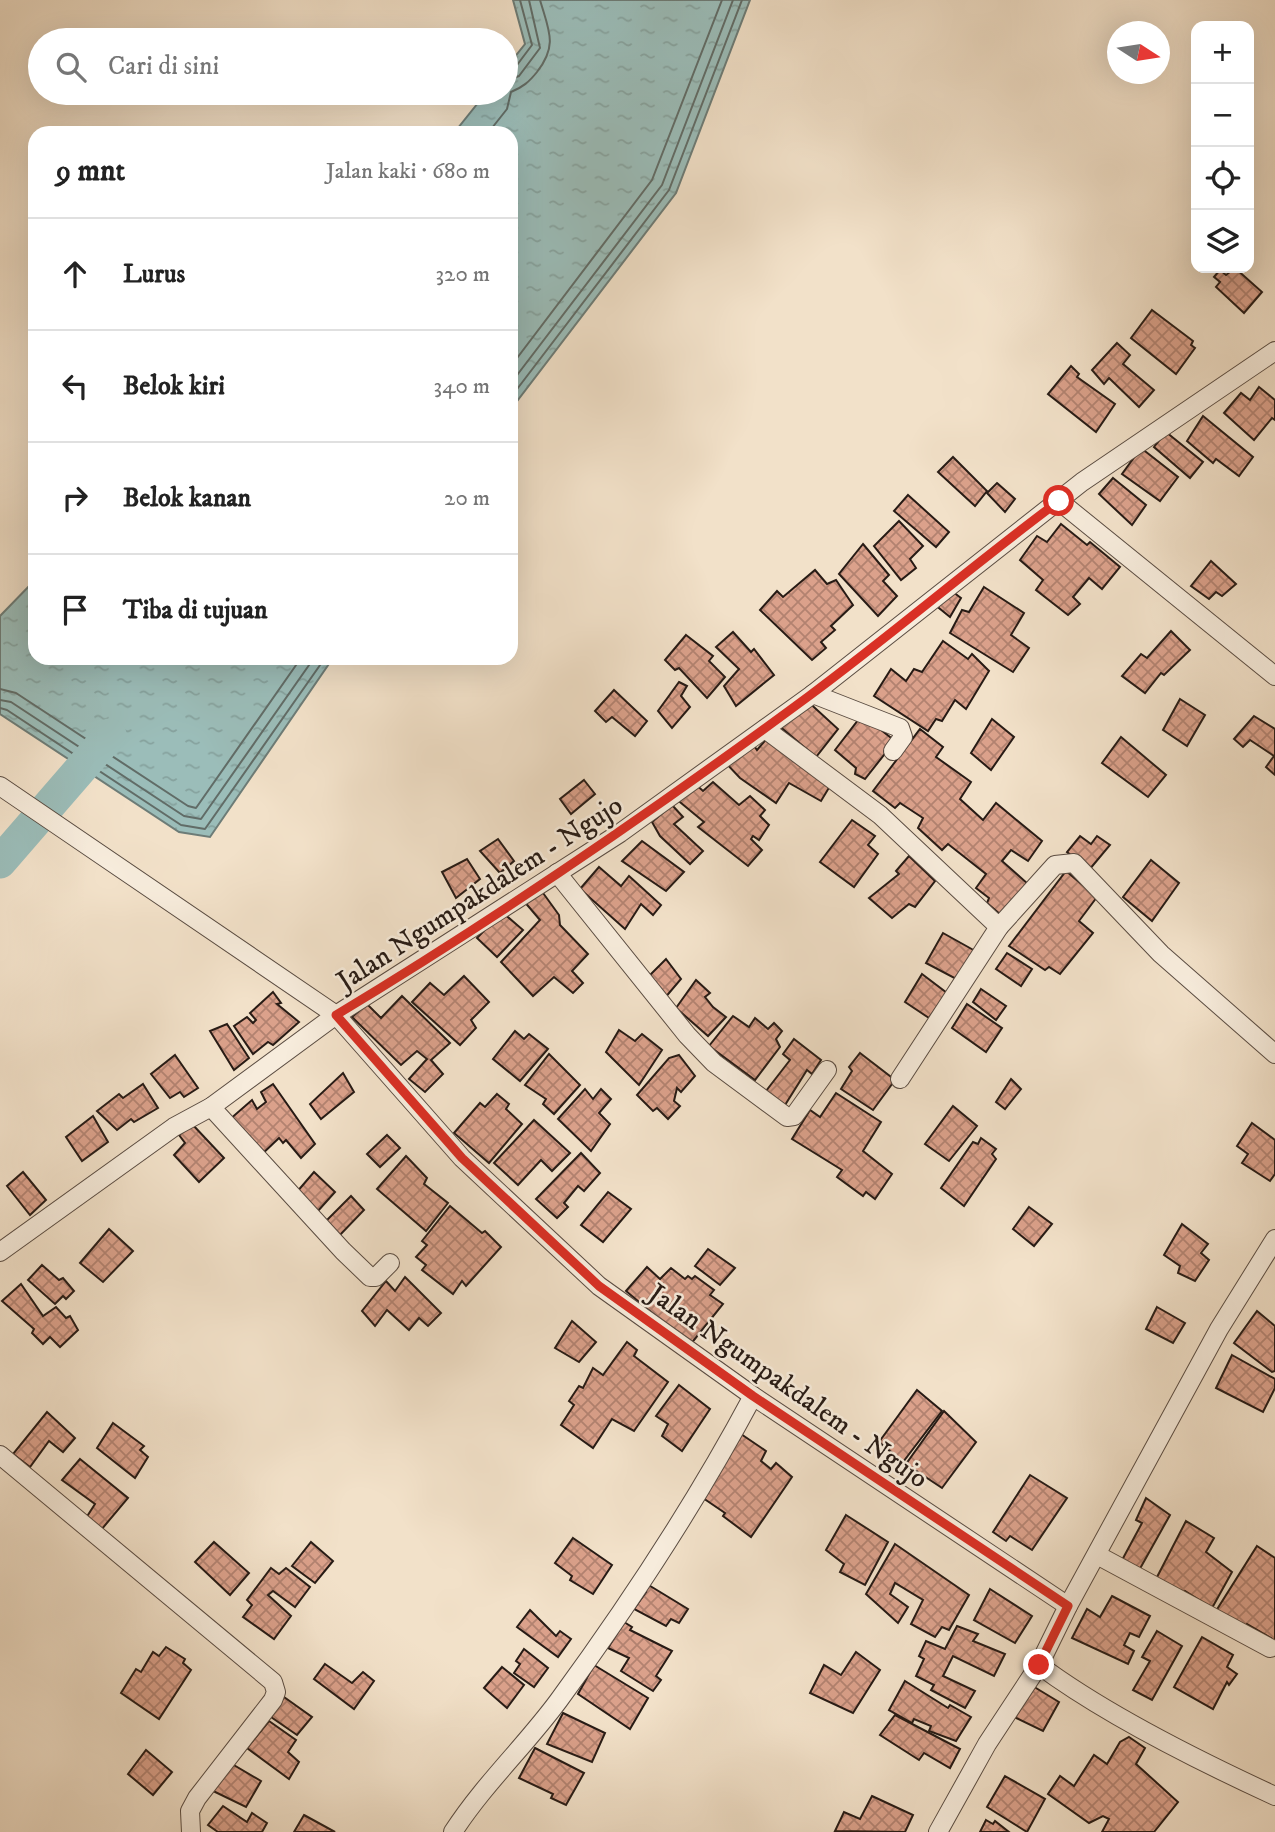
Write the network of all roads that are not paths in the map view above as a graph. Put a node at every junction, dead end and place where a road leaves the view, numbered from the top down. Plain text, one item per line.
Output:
1 (1275, 351) edge
2 (1059, 501) junction
3 (1275, 676) edge
4 (813, 694) junction
5 (765, 729) junction
6 (893, 751) dead end
7 (0, 786) edge
8 (557, 873) junction
9 (999, 927) junction
10 (336, 1015) junction
11 (1275, 1054) edge
12 (827, 1070) dead end
13 (900, 1079) dead end
14 (211, 1107) junction
15 (1275, 1239) edge
16 (0, 1252) edge
17 (390, 1263) dead end
18 (753, 1396) junction
19 (0, 1455) edge
20 (1097, 1555) junction
21 (1068, 1606) junction
22 (1270, 1648) dead end
23 (1039, 1665) junction
24 (1275, 1796) edge
25 (191, 1832) edge
26 (453, 1832) edge
27 (938, 1832) edge

1 - 2 street, Jalan Ngumpakdalem - Ngujo
2 - 3 street
2 - 4 street, Jalan Ngumpakdalem - Ngujo
4 - 5 street, Jalan Ngumpakdalem - Ngujo
4 - 6 street
5 - 8 street, Jalan Ngumpakdalem - Ngujo
5 - 9 street
7 - 10 street
8 - 10 street, Jalan Ngumpakdalem - Ngujo
8 - 12 street
9 - 11 street
9 - 13 street
10 - 14 street
10 - 18 street, Jalan Ngumpakdalem - Ngujo
14 - 16 street
14 - 17 street
15 - 20 street
18 - 21 street, Jalan Ngumpakdalem - Ngujo
18 - 26 street
19 - 25 street
20 - 21 street
20 - 22 street
21 - 23 street
23 - 24 street
23 - 27 street

